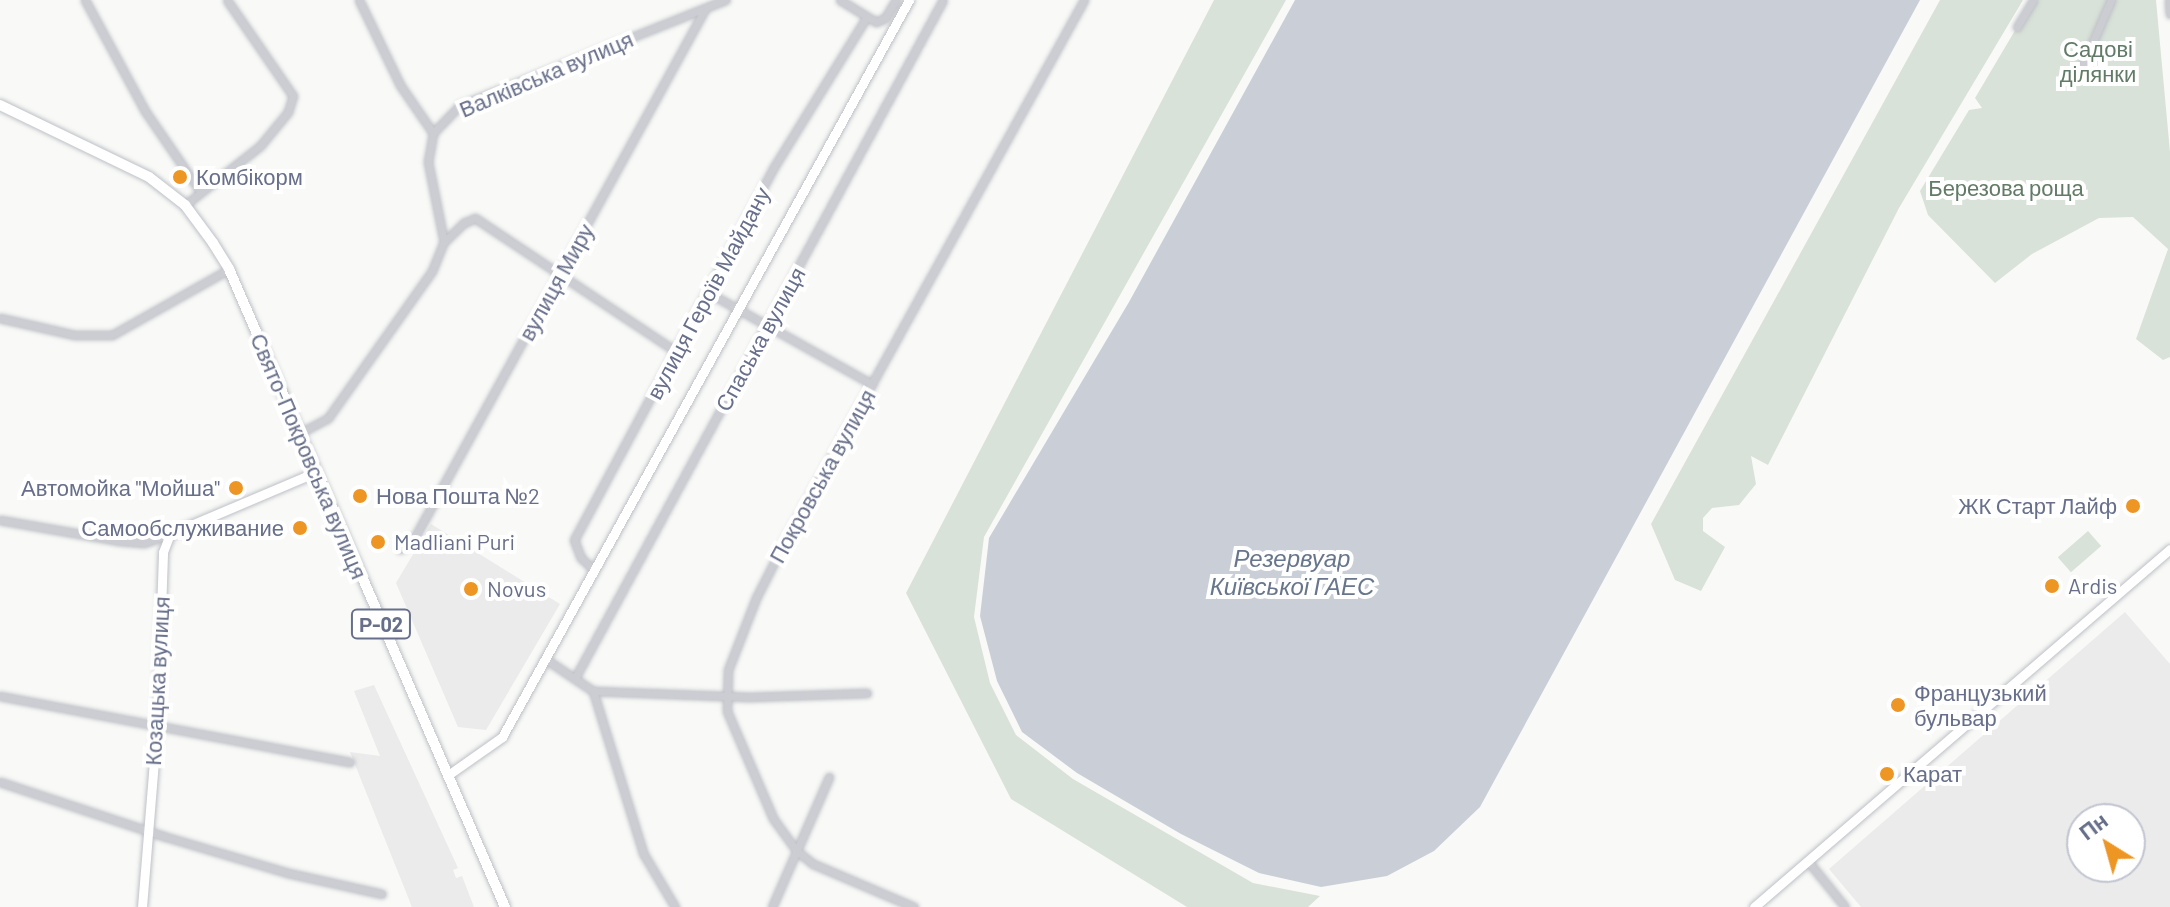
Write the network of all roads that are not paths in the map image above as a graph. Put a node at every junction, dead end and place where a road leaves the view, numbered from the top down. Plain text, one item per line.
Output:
1 (85, 0) edge
2 (227, 0) edge
3 (359, 0) edge
4 (726, 0) edge
5 (840, 0) edge
6 (896, 0) edge
7 (909, 0) edge
8 (943, 0) edge
9 (1084, 0) edge
10 (2033, 0) edge
11 (2111, 0) edge
12 (2169, 0) edge
13 (705, 9) junction
14 (2170, 14) edge
15 (866, 18) junction
16 (2017, 27) dead end
17 (2082, 67) dead end
18 (0, 105) edge
19 (433, 133) junction
20 (200, 191) junction
21 (185, 205) junction
22 (444, 242) junction
23 (229, 269) junction
24 (559, 276) junction
25 (709, 293) junction
26 (738, 307) junction
27 (0, 318) edge
28 (769, 323) junction
29 (677, 352) junction
30 (872, 384) junction
31 (300, 433) junction
32 (316, 472) junction
33 (0, 520) edge
34 (170, 534) junction
35 (400, 549) dead end
36 (2170, 549) edge
37 (594, 570) junction
38 (544, 658) junction
39 (575, 678) junction
40 (593, 691) junction
41 (867, 693) dead end
42 (0, 696) edge
43 (726, 696) junction
44 (157, 726) junction
45 (350, 762) dead end
46 (448, 775) junction
47 (829, 777) dead end
48 (0, 782) edge
49 (147, 830) junction
50 (796, 850) junction
51 (1807, 860) junction
52 (382, 894) dead end
53 (142, 907) edge
54 (505, 907) edge
55 (675, 907) edge
56 (772, 907) edge
57 (914, 907) edge
58 (1754, 907) edge
59 (1845, 907) edge

1 - 20 street
2 - 20 street
3 - 19 street
4 - 13 street, Валківська вулиця
5 - 15 street
6 - 15 street
7 - 26 street, Спаська вулиця
8 - 28 street, Спаська вулиця
9 - 30 street, Покровська вулиця
10 - 16 street
11 - 17 street
12 - 14 street
13 - 19 street, Валківська вулиця
13 - 24 street, вулиця Миру
15 - 25 street, вулиця Героїв Майдану
18 - 21 main road, Свято-Покровська вулиця / Р-02
19 - 22 street
20 - 21 street
21 - 23 main road, Свято-Покровська вулиця / Р-02
22 - 24 street
22 - 31 street
23 - 27 street
23 - 31 main road, Свято-Покровська вулиця / Р-02
24 - 29 street
24 - 35 street, вулиця Миру
25 - 26 street
25 - 29 street, вулиця Героїв Майдану
26 - 28 street
26 - 37 street, Спаська вулиця
28 - 30 street
28 - 39 street, Спаська вулиця
29 - 37 street, вулиця Героїв Майдану
30 - 43 street, Покровська вулиця
31 - 32 main road, Свято-Покровська вулиця / Р-02
32 - 34 street
32 - 46 main road, Свято-Покровська вулиця / Р-02
33 - 34 street
34 - 44 street, Козацька вулиця
36 - 51 street
37 - 38 street, Спаська вулиця
38 - 39 street
38 - 46 street, Спаська вулиця
39 - 40 street
40 - 43 street
40 - 55 street
41 - 43 street
42 - 44 street
43 - 50 street, Покровська вулиця
44 - 45 street
44 - 49 street, Козацька вулиця
46 - 54 main road, Свято-Покровська вулиця / Р-02
47 - 50 street
48 - 49 street
49 - 52 street
49 - 53 street, Козацька вулиця
50 - 56 street
50 - 57 street, Покровська вулиця
51 - 58 street
51 - 59 street

